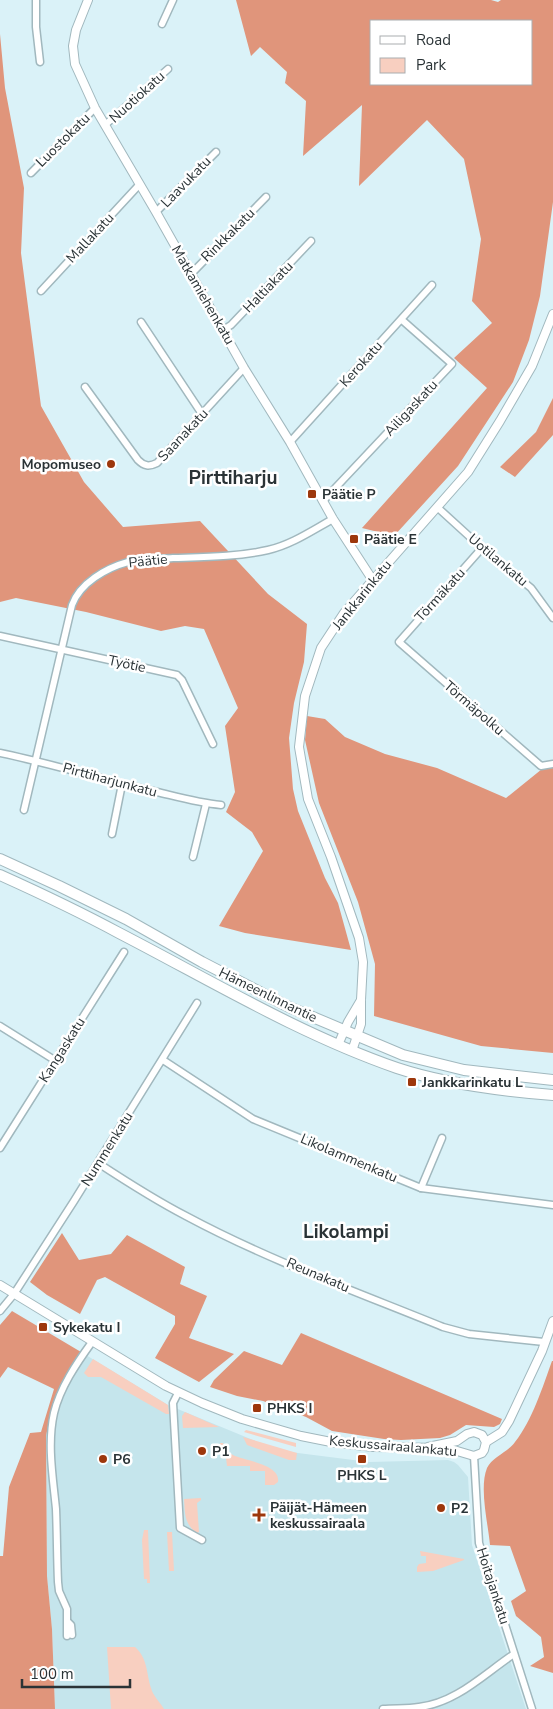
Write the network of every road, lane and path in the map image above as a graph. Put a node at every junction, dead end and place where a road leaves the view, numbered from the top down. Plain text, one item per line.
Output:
1 (36, 0) edge
2 (88, 0) edge
3 (173, 0) edge
4 (162, 24) dead end
5 (40, 62) dead end
6 (168, 69) dead end
7 (95, 108) junction
8 (105, 125) junction
9 (216, 152) dead end
10 (31, 172) dead end
11 (139, 185) junction
12 (266, 197) dead end
13 (156, 212) junction
14 (311, 241) dead end
15 (191, 274) junction
16 (432, 285) dead end
17 (41, 291) dead end
18 (553, 314) edge
19 (402, 320) junction
20 (141, 322) dead end
21 (223, 330) junction
22 (244, 368) junction
23 (85, 386) dead end
24 (202, 414) junction
25 (290, 442) junction
26 (323, 502) junction
27 (437, 507) junction
28 (333, 518) junction
29 (482, 548) junction
30 (372, 579) junction
31 (553, 618) edge
32 (0, 636) edge
33 (398, 642) joint
34 (61, 650) junction
35 (213, 744) dead end
36 (0, 753) edge
37 (35, 760) junction
38 (553, 764) edge
39 (122, 784) junction
40 (206, 804) junction
41 (221, 805) dead end
42 (24, 810) dead end
43 (112, 834) dead end
44 (193, 857) dead end
45 (0, 859) edge
46 (0, 875) edge
47 (124, 952) dead end
48 (360, 1000) junction
49 (197, 1003) dead end
50 (0, 1026) edge
51 (345, 1031) junction
52 (358, 1036) junction
53 (338, 1045) junction
54 (352, 1051) junction
55 (164, 1060) junction
56 (56, 1061) junction
57 (553, 1080) edge
58 (553, 1095) edge
59 (442, 1138) dead end
60 (0, 1148) edge
61 (98, 1163) junction
62 (421, 1188) junction
63 (553, 1206) edge
64 (0, 1285) edge
65 (14, 1294) junction
66 (0, 1311) edge
67 (553, 1321) edge
68 (92, 1342) junction
69 (544, 1342) junction
70 (553, 1343) edge
71 (178, 1393) junction
72 (464, 1437) junction
73 (486, 1442) junction
74 (428, 1447) junction
75 (465, 1452) junction
76 (474, 1456) junction
77 (202, 1540) dead end
78 (70, 1636) dead end
79 (514, 1654) junction
80 (418, 1708) edge
81 (383, 1709) edge
82 (532, 1709) edge

1 - 5 street
2 - 7 street, Matkamiehenkatu
3 - 4 street
6 - 8 street, Nuotiokatu
7 - 8 street, Matkamiehenkatu
7 - 10 street, Luostokatu
8 - 11 street, Matkamiehenkatu
9 - 13 street, Laavukatu
11 - 13 street, Matkamiehenkatu
11 - 17 street, Mallakatu
12 - 15 street, Rinkkakatu
13 - 15 street, Matkamiehenkatu
14 - 21 street, Haltiakatu
15 - 21 street, Matkamiehenkatu
16 - 19 street, Kerokatu
18 - 27 street, Jankkarinkatu
19 - 25 street, Kerokatu
19 - 26 street, Ailigaskatu
20 - 24 street
21 - 22 street, Matkamiehenkatu
22 - 24 street, Saanakatu
22 - 25 street, Matkamiehenkatu
23 - 24 street, Saanakatu
25 - 26 street, Matkamiehenkatu
26 - 28 street, Matkamiehenkatu
27 - 29 street, Uotilankatu
27 - 30 street, Jankkarinkatu
28 - 30 street, Matkamiehenkatu
28 - 34 street, Päätie
29 - 31 street, Uotilankatu
29 - 33 street, Törmäkatu
30 - 48 street, Jankkarinkatu
32 - 34 street, Työtie
33 - 38 street, Törmäpolku
34 - 35 street, Työtie
34 - 37 street, Päätie
36 - 37 street, Pirttiharjunkatu
37 - 39 street, Pirttiharjunkatu
37 - 42 street, Päätie
39 - 40 street, Pirttiharjunkatu
39 - 43 street
40 - 41 street, Pirttiharjunkatu
40 - 44 street
45 - 51 main road, Hämeenlinnantie
46 - 53 main road, Hämeenlinnantie
47 - 56 street, Kangaskatu
48 - 51 street, Jankkarinkatu
48 - 52 street, Jankkarinkatu
49 - 55 street, Nummenkatu
50 - 56 street
51 - 52 main road, Hämeenlinnantie
51 - 53 street, Jankkarinkatu
52 - 54 street, Jankkarinkatu
52 - 57 main road, Hämeenlinnantie
53 - 54 main road, Hämeenlinnantie
54 - 58 main road, Hämeenlinnantie
55 - 61 street, Nummenkatu
55 - 62 street, Likolammenkatu
56 - 60 street, Kangaskatu
59 - 62 street
61 - 65 street, Nummenkatu
61 - 69 street, Reunakatu
62 - 63 street, Likolammenkatu
64 - 65 street, Keskussairaalankatu
65 - 66 street, Nummenkatu
65 - 68 street, Keskussairaalankatu
67 - 69 street
68 - 71 street, Keskussairaalankatu
68 - 78 street
69 - 70 street, Reunakatu
69 - 73 street
71 - 74 street, Keskussairaalankatu
71 - 77 street
72 - 73 street
72 - 74 street
72 - 75 street
73 - 76 street
74 - 75 street, Keskussairaalankatu
75 - 76 street
76 - 79 street, Hoitajankatu
79 - 80 street
79 - 82 street, Hoitajankatu
80 - 81 street

